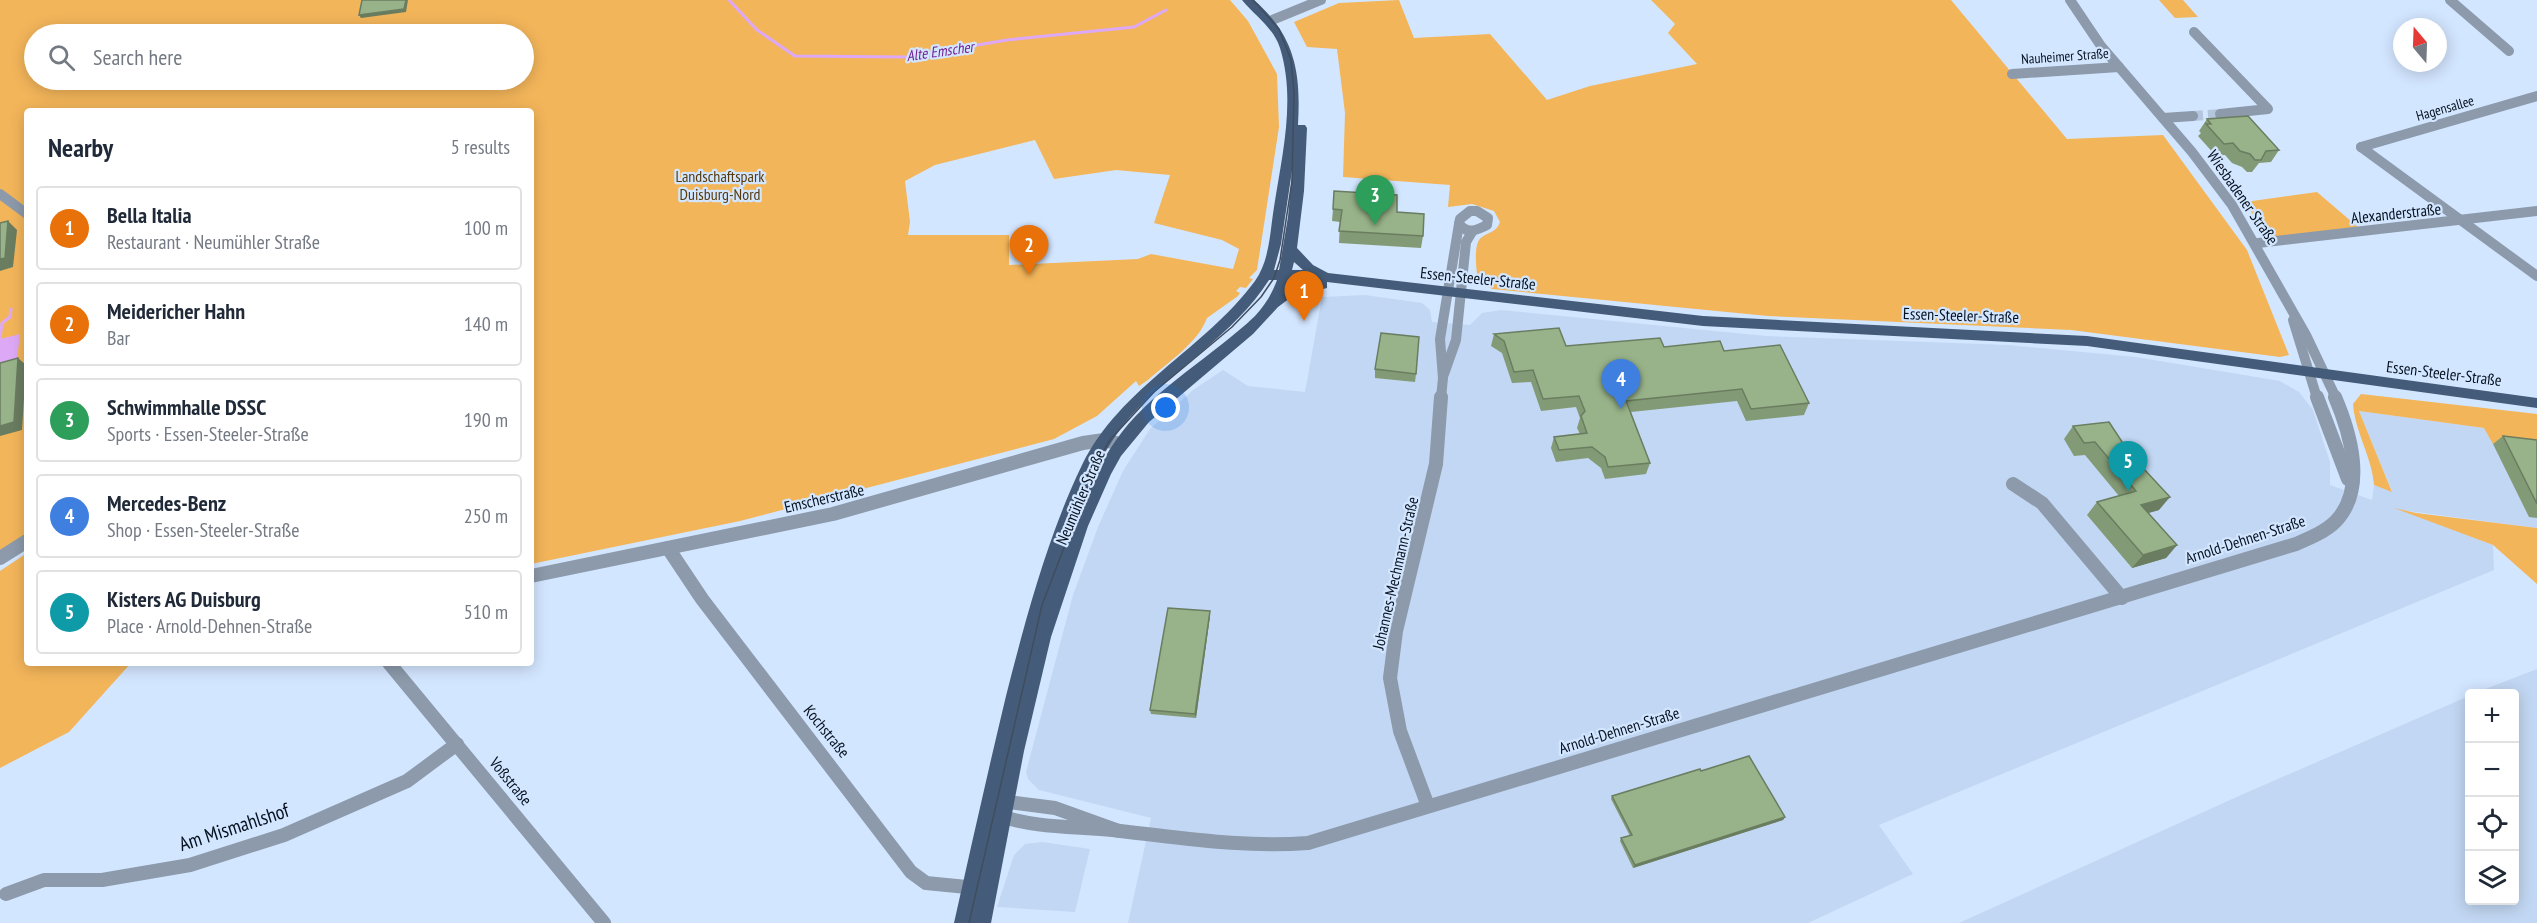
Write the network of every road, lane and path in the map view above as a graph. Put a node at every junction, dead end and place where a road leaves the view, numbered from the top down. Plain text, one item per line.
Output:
1 (1247, 0) edge
2 (1263, 0) edge
3 (1321, 0) edge
4 (2070, 0) edge
5 (2450, 0) edge
6 (1274, 20) junction
7 (2194, 32) dead end
8 (2509, 51) dead end
9 (2119, 67) junction
10 (2012, 74) dead end
11 (2537, 96) edge
12 (2220, 114) tunnel mouth
13 (2193, 116) tunnel mouth
14 (2163, 118) junction
15 (0, 194) edge
16 (2537, 211) edge
17 (24, 212) edge
18 (2461, 221) junction
19 (1459, 224) junction
20 (1472, 232) junction
21 (2258, 243) junction
22 (1289, 248) junction
23 (1266, 275) junction
24 (2537, 276) edge
25 (1284, 277) junction
26 (1325, 282) junction
27 (1446, 292) junction
28 (1462, 294) junction
29 (2288, 300) junction
30 (1274, 303) junction
31 (2309, 373) junction
32 (2326, 375) junction
33 (1443, 378) junction
34 (2537, 403) edge
35 (1112, 442) junction
36 (2349, 483) junction
37 (2013, 484) dead end
38 (24, 543) edge
39 (669, 548) junction
40 (0, 558) edge
41 (534, 575) edge
42 (2122, 598) junction
43 (392, 666) edge
44 (457, 744) junction
45 (1428, 806) junction
46 (999, 808) junction
47 (979, 889) junction
48 (6, 894) dead end
49 (604, 923) edge
50 (964, 923) edge
51 (981, 923) edge

1 - 6 main road, Neumühler Straße
2 - 6 main road, Neumühler Straße
3 - 6 street
4 - 9 street, Wiesbadener Straße
5 - 8 street
6 - 22 main road, Neumühler Straße
6 - 23 main road, Neumühler Straße
7 - 12 street
9 - 10 street, Nauheimer Straße
9 - 14 street, Wiesbadener Straße
11 - 18 street, Hagensallee
13 - 14 street
14 - 21 street, Wiesbadener Straße
15 - 17 street
16 - 18 street, Alexanderstraße
18 - 21 street, Alexanderstraße
18 - 24 street
19 - 20 street
19 - 20 street
19 - 27 street
20 - 28 street
21 - 29 street, Wiesbadener Straße
22 - 25 main road, Neumühler Straße
22 - 26 main road
23 - 25 main road, Essen-Steeler-Straße
23 - 35 main road, Neumühler Straße
25 - 26 main road, Essen-Steeler-Straße
25 - 30 main road, Neumühler Straße
26 - 27 main road, Essen-Steeler-Straße
26 - 30 main road
27 - 28 main road, Essen-Steeler-Straße
27 - 33 street, Johannes-Mechmann-Straße
28 - 31 main road, Essen-Steeler-Straße
28 - 33 street, Johannes-Mechmann-Straße
29 - 31 street, Wiesbadener Straße
29 - 32 street, Wiesbadener Straße
30 - 35 main road, Neumühler Straße
31 - 32 main road, Essen-Steeler-Straße
31 - 36 street
32 - 34 main road, Essen-Steeler-Straße
32 - 36 street, Arnold-Dehnen-Straße
33 - 45 street, Johannes-Mechmann-Straße
35 - 39 street, Emscherstraße
35 - 46 main road, Neumühler Straße
36 - 42 street, Arnold-Dehnen-Straße
37 - 42 street
38 - 40 street
39 - 41 street, Emscherstraße
39 - 47 street, Kochstraße
42 - 45 street, Arnold-Dehnen-Straße
43 - 44 street, Voßstraße
44 - 48 street, Am Mismahlshof
44 - 49 street, Voßstraße
45 - 46 street, Arnold-Dehnen-Straße
46 - 47 main road, Neumühler Straße
47 - 50 main road, Neumühler Straße
47 - 51 main road, Neumühler Straße

